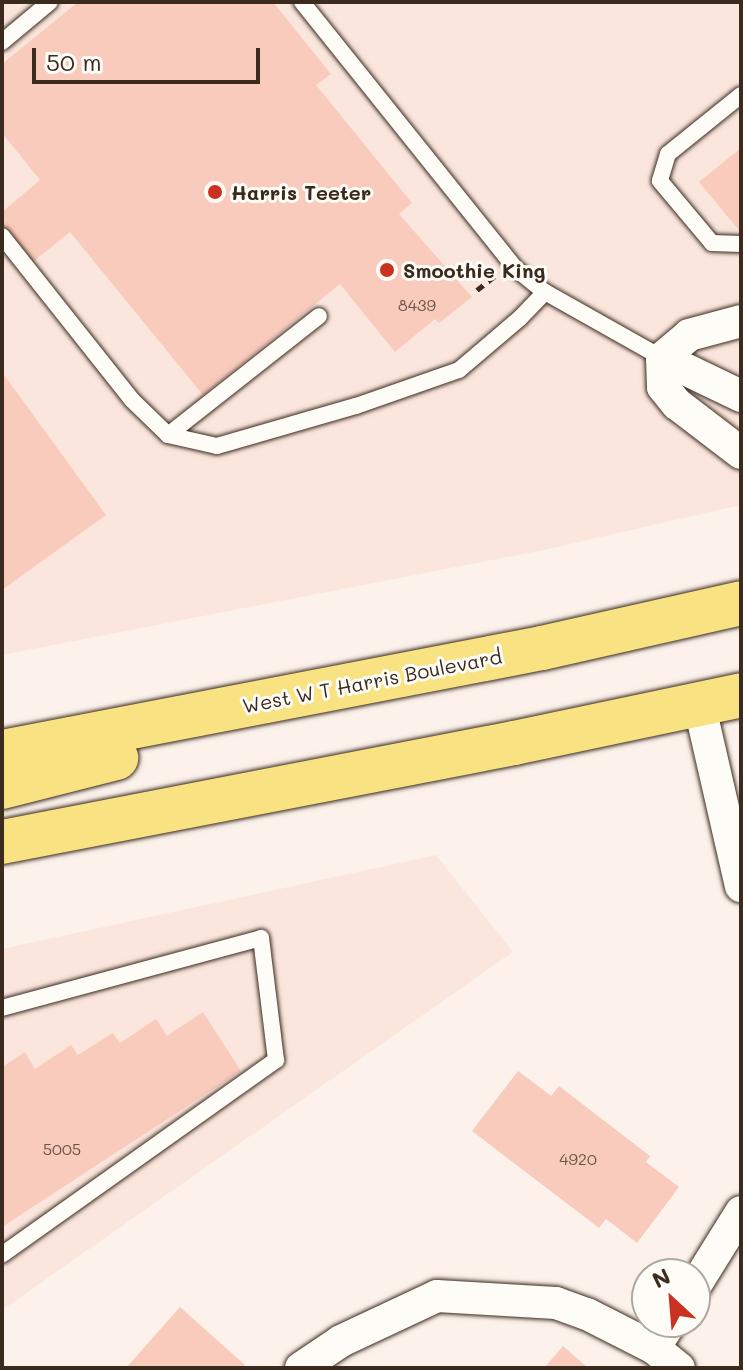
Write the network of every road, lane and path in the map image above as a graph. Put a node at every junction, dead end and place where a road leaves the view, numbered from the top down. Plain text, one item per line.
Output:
1 (50, 2) edge
2 (302, 2) edge
3 (2, 42) edge
4 (741, 95) edge
5 (2, 236) edge
6 (741, 244) edge
7 (545, 292) junction
8 (319, 316) dead end
9 (741, 321) edge
10 (662, 358) junction
11 (741, 396) edge
12 (168, 435) junction
13 (741, 453) edge
14 (741, 603) edge
15 (340, 688) junction
16 (729, 704) edge
17 (2, 752) edge
18 (2, 787) edge
19 (2, 842) edge
20 (741, 886) edge
21 (2, 1008) edge
22 (741, 1212) edge
23 (2, 1255) edge
24 (711, 1260) edge
25 (668, 1346) edge
26 (301, 1368) edge

1 - 3 lane
2 - 7 lane
4 - 6 lane
5 - 12 lane
7 - 10 lane
7 - 12 lane
8 - 12 lane
9 - 10 street
10 - 11 street
10 - 13 street
14 - 15 main road, West W T Harris Boulevard
15 - 17 main road, West W T Harris Boulevard
15 - 18 main road
16 - 19 main road
16 - 20 street
21 - 23 lane
22 - 24 street
25 - 26 street

